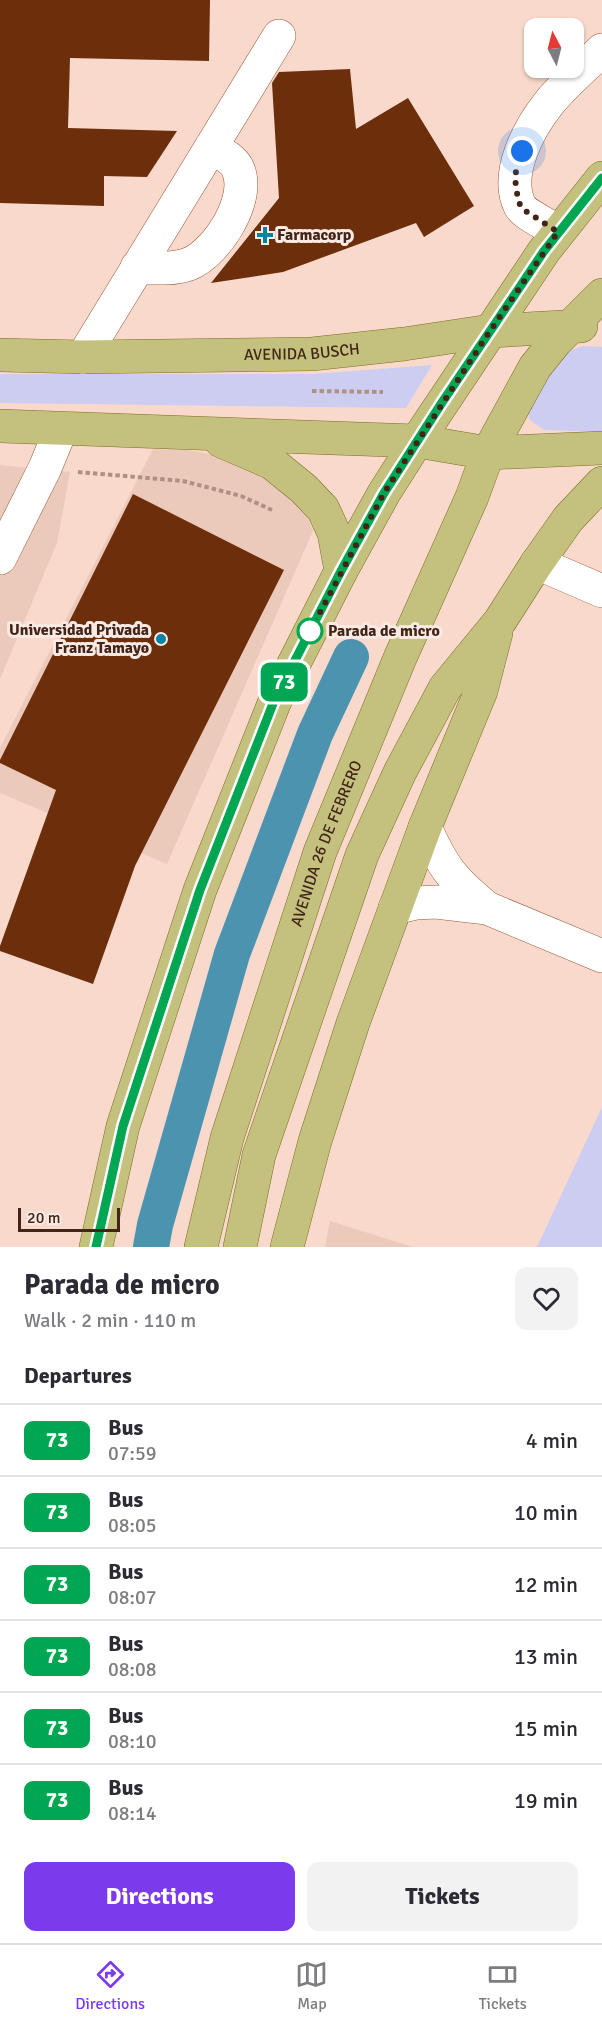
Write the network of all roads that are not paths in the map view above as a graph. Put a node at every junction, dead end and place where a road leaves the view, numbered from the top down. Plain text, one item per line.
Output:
1 (279, 36) dead end
2 (602, 50) edge
3 (211, 147) junction
4 (602, 178) edge
5 (558, 232) junction
6 (137, 267) junction
7 (602, 296) edge
8 (587, 326) edge
9 (490, 331) junction
10 (2, 356) edge
11 (83, 357) junction
12 (0, 426) edge
13 (61, 429) junction
14 (206, 435) junction
15 (417, 441) junction
16 (602, 448) edge
17 (488, 453) junction
18 (602, 483) edge
19 (602, 501) edge
20 (558, 532) junction
21 (0, 558) edge
22 (537, 563) junction
23 (341, 571) junction
24 (602, 591) edge
25 (500, 621) junction
26 (425, 827) junction
27 (395, 908) junction
28 (487, 908) junction
29 (602, 956) edge
30 (96, 1247) edge
31 (201, 1247) edge
32 (240, 1247) edge
33 (287, 1247) edge

1 - 3 street
2 - 5 street
3 - 6 street
3 - 6 street
4 - 5 main road
5 - 9 main road
6 - 11 street
7 - 8 main road, AVENIDA 26 DE FEBRERO
8 - 9 main road, AVENIDA BUSCH
8 - 17 main road, AVENIDA 26 DE FEBRERO
9 - 11 main road, AVENIDA BUSCH
9 - 15 main road
10 - 11 main road, AVENIDA BUSCH
12 - 13 main road
13 - 14 main road
13 - 21 street
14 - 15 main road
14 - 23 main road
15 - 17 main road
15 - 23 main road
16 - 17 main road
17 - 31 main road, AVENIDA 26 DE FEBRERO
18 - 20 main road
19 - 20 main road
20 - 22 main road
22 - 24 street
22 - 25 main road
23 - 30 main road
25 - 26 main road
25 - 32 main road
26 - 27 main road
26 - 28 street
27 - 28 street
27 - 33 main road
28 - 29 street

